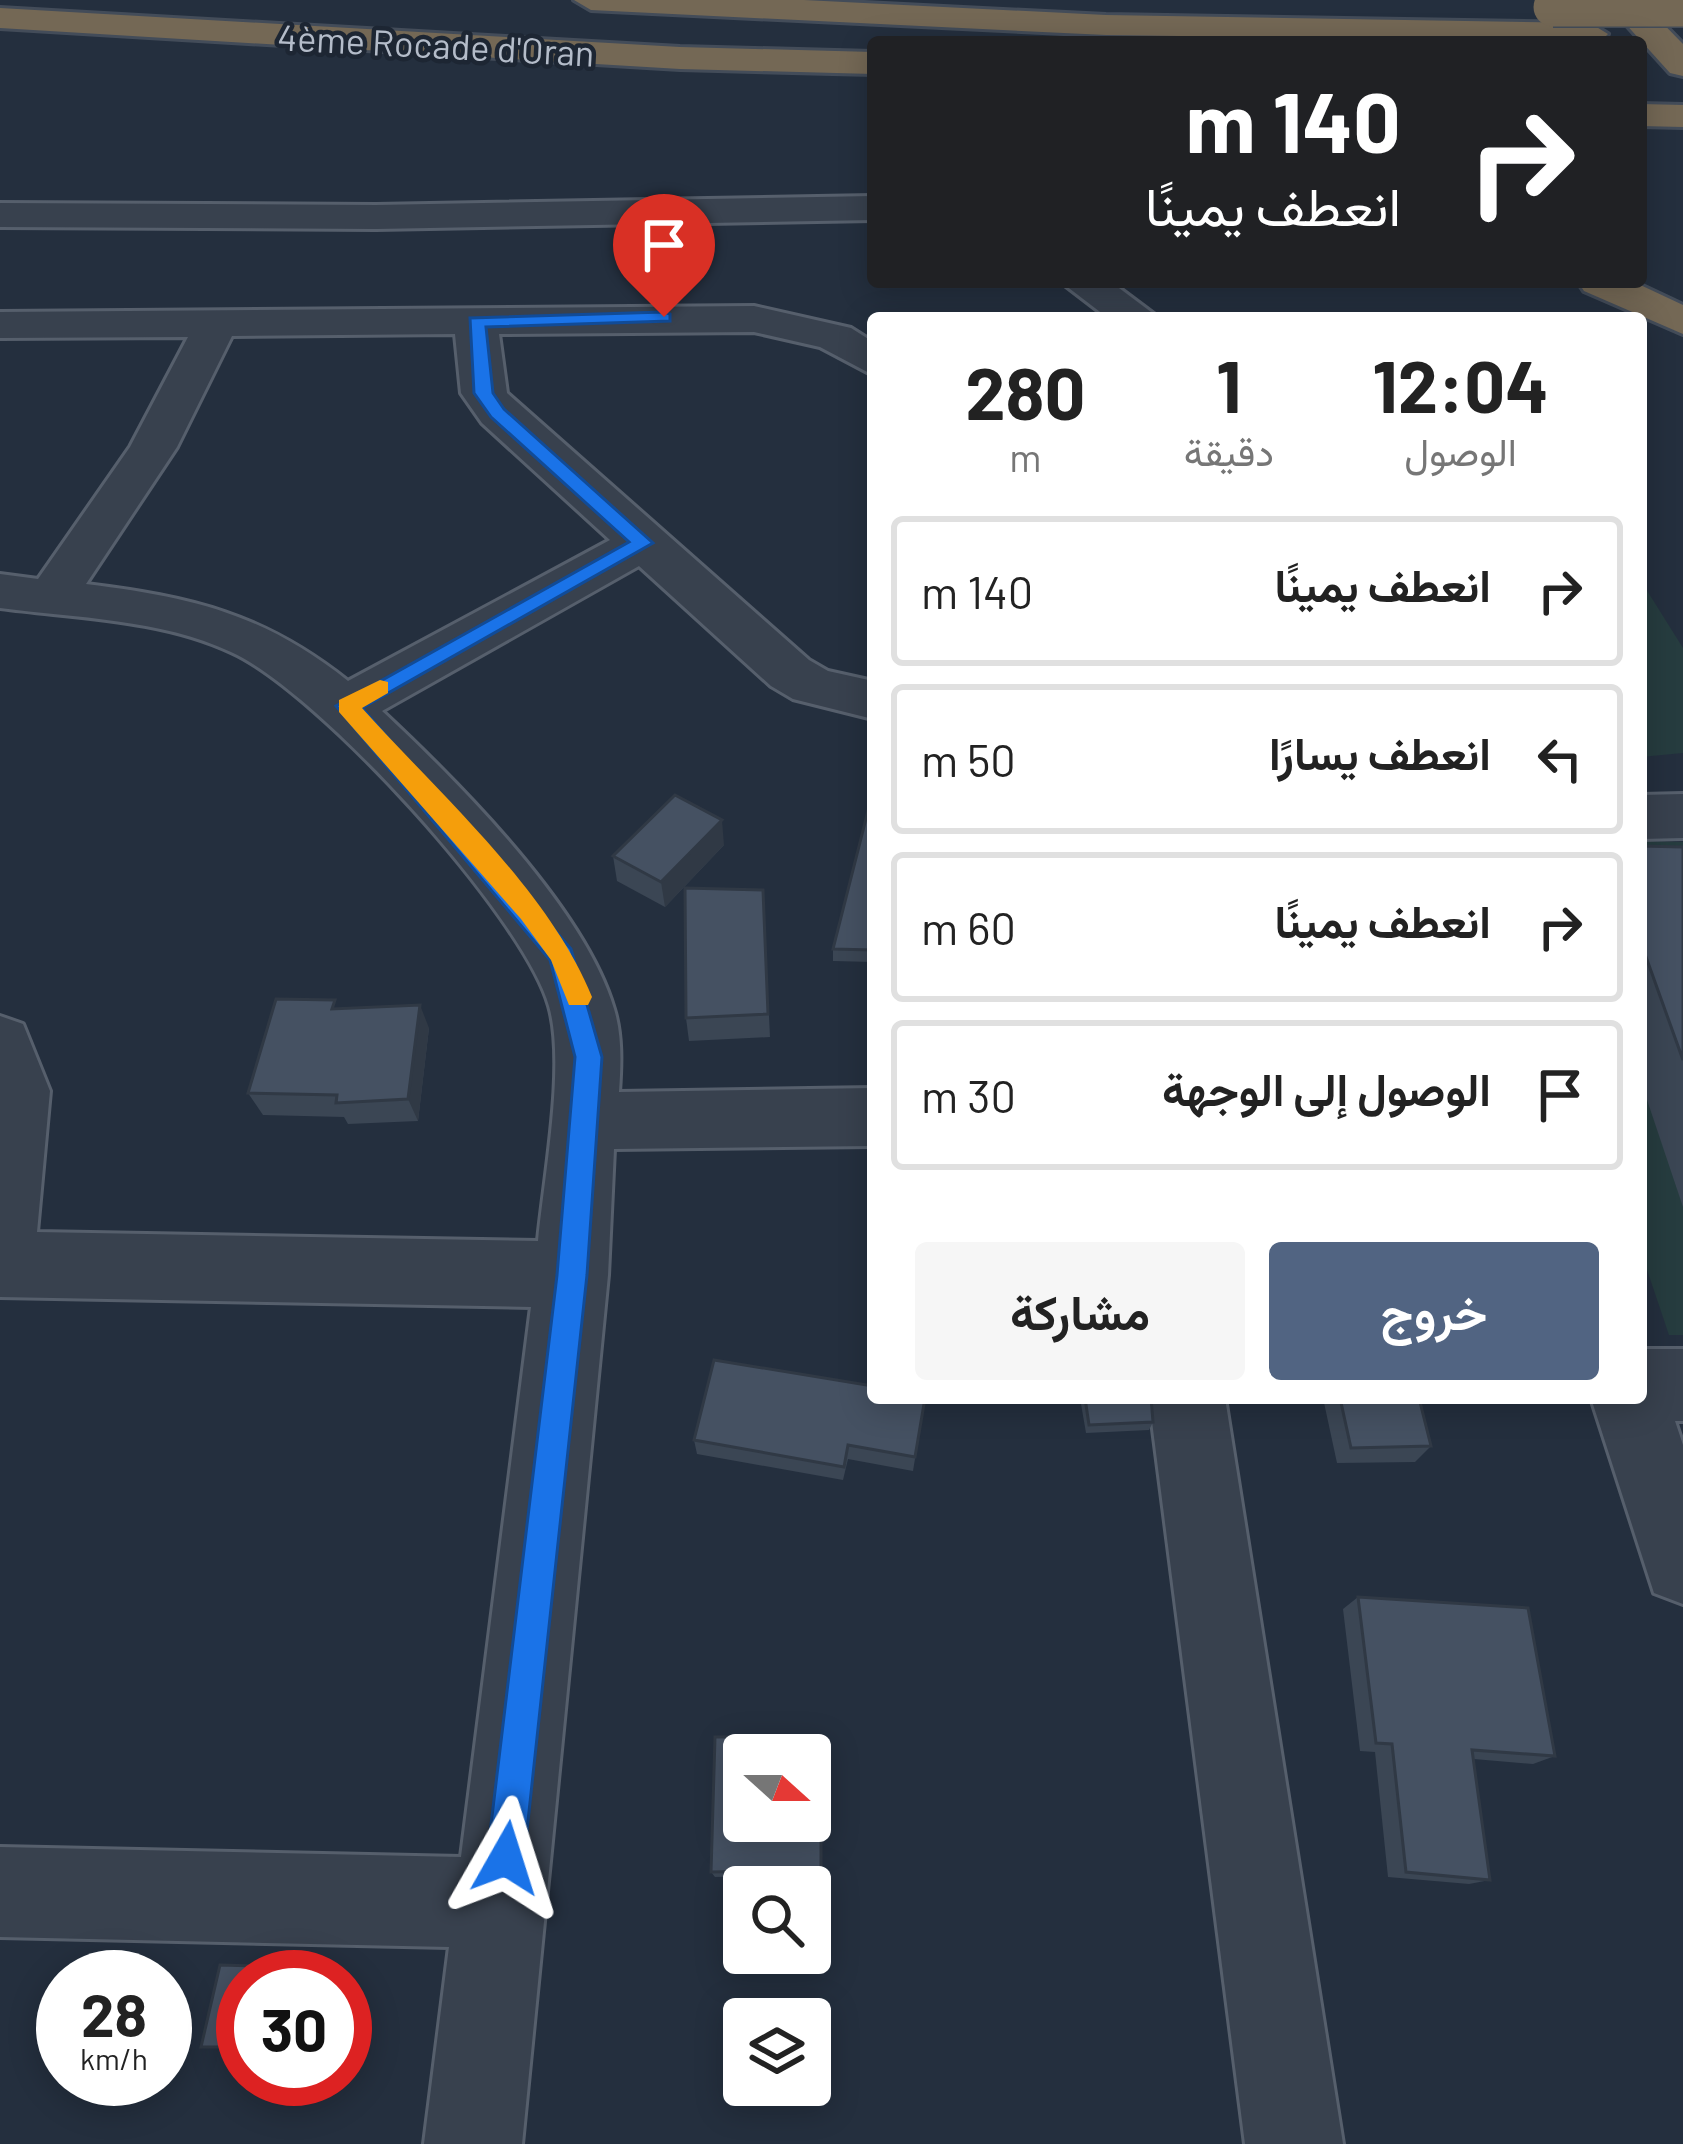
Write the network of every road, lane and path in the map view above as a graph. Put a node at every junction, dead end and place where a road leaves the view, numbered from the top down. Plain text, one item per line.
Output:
1 (591, 0) edge
2 (1623, 0) edge
3 (1320, 2) edge
4 (1683, 7) edge
5 (876, 16) junction
6 (0, 18) edge
7 (122, 26) junction
8 (1683, 34) edge
9 (1683, 46) edge
10 (680, 58) junction
11 (867, 63) edge
12 (1683, 65) edge
13 (1647, 85) edge
14 (859, 88) edge
15 (1682, 105) edge
16 (1647, 114) edge
17 (867, 208) edge
18 (0, 215) edge
19 (1647, 266) edge
20 (1683, 282) edge
21 (1091, 288) edge
22 (1612, 288) edge
23 (1128, 312) edge
24 (1683, 321) edge
25 (217, 322) junction
26 (476, 322) junction
27 (0, 326) edge
28 (867, 358) edge
29 (643, 543) junction
30 (26, 594) edge
31 (867, 699) edge
32 (347, 706) junction
33 (1683, 816) edge
34 (1647, 817) edge
35 (0, 1043) edge
36 (867, 1118) edge
37 (583, 1121) junction
38 (0, 1247) edge
39 (0, 1264) edge
40 (572, 1275) junction
41 (1647, 1384) edge
42 (1683, 1385) edge
43 (1188, 1404) edge
44 (1631, 1404) edge
45 (1683, 1564) edge
46 (0, 1892) edge
47 (500, 1903) junction
48 (473, 2144) edge
49 (1294, 2144) edge

1 - 5 highway, 4ème Rocade d'Oran
2 - 9 highway
2 - 12 highway
3 - 4 highway, bridge
3 - 5 highway
5 - 8 highway, 4ème Rocade d'Oran
6 - 7 highway, 4ème Rocade d'Oran
7 - 10 highway, 4ème Rocade d'Oran
7 - 14 highway
10 - 11 highway, 4ème Rocade d'Oran
10 - 14 highway
13 - 15 highway
15 - 16 highway
17 - 18 street
19 - 20 highway
21 - 23 street
22 - 24 highway
25 - 26 street
25 - 27 street
25 - 30 street
26 - 28 street
26 - 29 street
29 - 31 street
29 - 32 street
30 - 32 street
32 - 37 street
33 - 34 street
35 - 38 street
36 - 37 street
37 - 40 street
39 - 40 street
40 - 47 street
41 - 42 street
43 - 49 street
44 - 45 street
46 - 47 street
47 - 48 street

